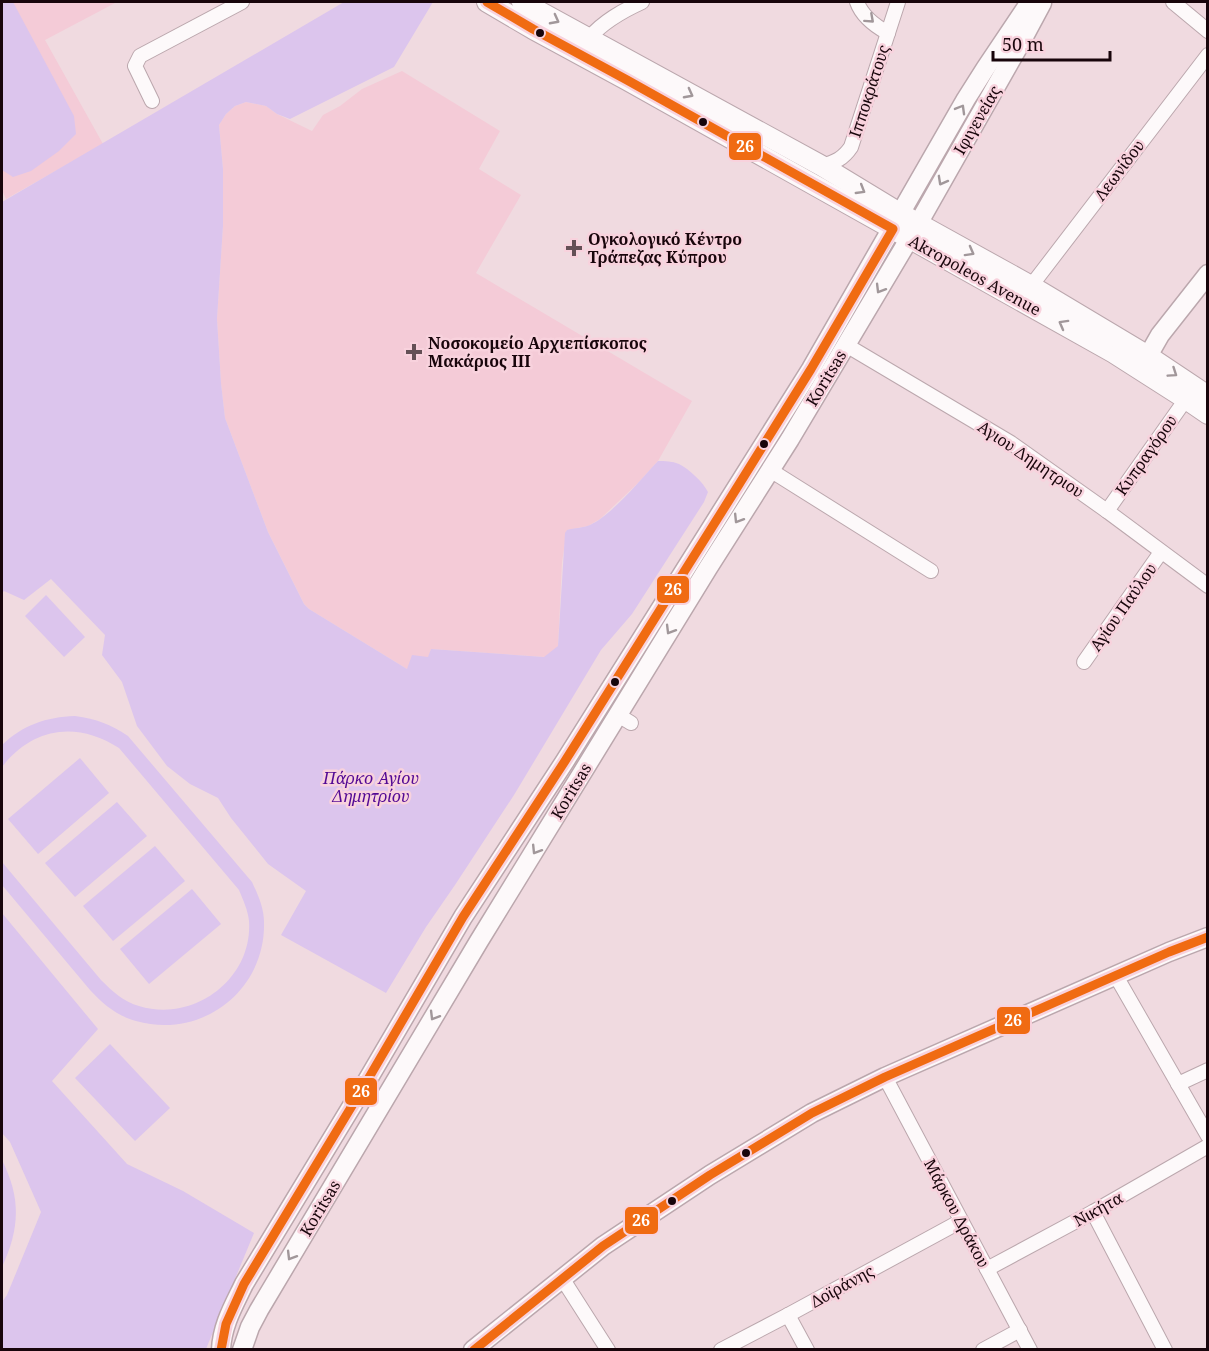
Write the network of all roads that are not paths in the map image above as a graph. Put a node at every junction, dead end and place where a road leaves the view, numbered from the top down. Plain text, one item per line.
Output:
1 (242, 2) edge
2 (487, 2) edge
3 (522, 2) edge
4 (642, 2) edge
5 (857, 2) edge
6 (898, 2) edge
7 (1030, 2) edge
8 (1042, 2) edge
9 (1173, 2) edge
10 (1208, 31) edge
11 (888, 33) junction
12 (589, 38) junction
13 (1208, 55) edge
14 (153, 102) dead end
15 (822, 166) junction
16 (906, 226) junction
17 (1208, 274) edge
18 (1031, 286) junction
19 (846, 345) junction
20 (1148, 356) junction
21 (1208, 396) edge
22 (1186, 399) junction
23 (1208, 414) edge
24 (770, 470) junction
25 (1107, 510) junction
26 (1161, 552) junction
27 (932, 571) dead end
28 (1208, 586) edge
29 (1084, 662) dead end
30 (1208, 937) edge
31 (1116, 976) junction
32 (1208, 1070) edge
33 (885, 1077) junction
34 (1178, 1084) junction
35 (1208, 1136) edge
36 (1208, 1146) edge
37 (1093, 1212) junction
38 (961, 1221) junction
39 (987, 1269) junction
40 (562, 1278) junction
41 (788, 1315) junction
42 (1020, 1330) junction
43 (221, 1350) edge
44 (242, 1350) edge
45 (473, 1350) edge
46 (608, 1350) edge
47 (721, 1350) edge
48 (807, 1350) edge
49 (983, 1350) edge
50 (1030, 1350) edge
51 (1165, 1350) edge

1 - 14 street
2 - 16 main road, Akropoleos Avenue
3 -> 12 main road, Akropoleos Avenue
4 - 12 street
5 -> 11 street
6 - 11 street, Ιπποκράτους
16 -> 7 street, Ιφιγενείας
8 -> 16 street, Ιφιγενείας
9 - 10 street
11 - 15 street, Ιπποκράτους
12 -> 15 main road, Akropoleos Avenue
13 - 18 street, Λεωνίδου
15 -> 16 main road, Akropoleos Avenue
16 -> 18 main road, Akropoleos Avenue
16 -> 19 street, Koritsas
22 -> 16 main road, Akropoleos Avenue
16 - 43 street, Koritsas
17 - 20 street
18 - 20 main road, Akropoleos Avenue
19 - 24 street, Koritsas
19 - 25 street, Αγιου Δημητριου
20 -> 21 main road, Akropoleos Avenue
22 - 23 main road, Akropoleos Avenue
22 - 25 street, Κυπραγόρου
24 - 27 street
24 -> 44 street, Koritsas
25 - 26 street, Αγιου Δημητριου
26 - 28 street, Αγιου Δημητριου
26 - 29 street, Αγίου Παύλου
30 - 31 street
31 - 33 street
31 - 34 street
32 - 34 street
33 - 38 street, Μάρκου Δράκου
33 - 40 street
34 - 35 street
36 - 37 street, Νικήτα
37 - 39 street, Νικήτα
37 - 51 street
38 - 39 street, Μάρκου Δράκου
38 - 41 street, Δοϊράνης
39 - 42 street, Μάρκου Δράκου
40 - 45 street
40 - 46 street
41 - 47 street, Δοϊράνης
41 - 48 street
42 - 49 street
42 - 50 street, Μάρκου Δράκου

